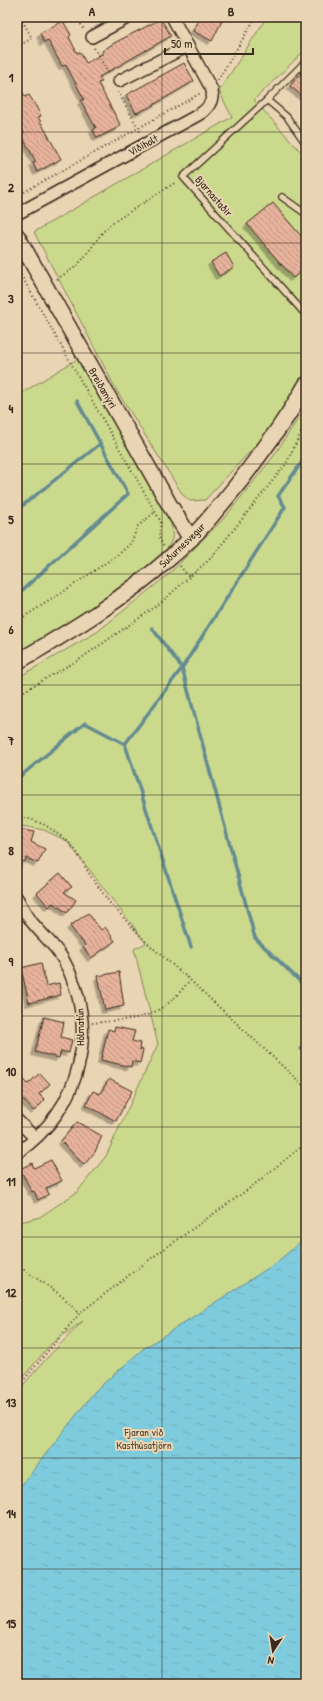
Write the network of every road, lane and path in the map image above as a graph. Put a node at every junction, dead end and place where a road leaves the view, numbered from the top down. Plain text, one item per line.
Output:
1 (18, 17) edge
2 (129, 17) edge
3 (256, 17) edge
4 (177, 20) edge
5 (92, 37) dead end
6 (188, 46) junction
7 (17, 47) edge
8 (306, 61) edge
9 (119, 81) dead end
10 (211, 87) junction
11 (267, 100) junction
12 (306, 144) edge
13 (183, 177) junction
14 (17, 196) edge
15 (282, 197) dead end
16 (17, 214) edge
17 (306, 214) edge
18 (17, 236) edge
19 (17, 268) edge
20 (46, 287) junction
21 (305, 314) dead end
22 (306, 385) edge
23 (306, 422) edge
24 (169, 504) junction
25 (155, 512) junction
26 (191, 539) junction
27 (172, 556) junction
28 (189, 577) junction
29 (17, 621) edge
30 (17, 662) edge
31 (17, 696) edge
32 (17, 816) edge
33 (17, 898) edge
34 (190, 980) junction
35 (83, 1024) junction
36 (306, 1088) edge
37 (17, 1120) edge
38 (35, 1138) junction
39 (306, 1143) edge
40 (17, 1153) edge
41 (17, 1266) edge
42 (80, 1313) junction
43 (17, 1388) edge

1 - 7 path
2 - 5 street
3 - 10 path
4 - 6 street
6 - 9 street
6 - 10 street
8 - 11 lane, Bjarnastaðir
10 - 14 path
10 - 16 street, Víðiholt
11 - 12 lane
11 - 13 lane, Bjarnastaðir
13 - 20 path
13 - 21 lane, Bjarnastaðir
15 - 17 lane
18 - 20 street, Breiðamýri
19 - 25 path
20 - 24 street, Breiðamýri
22 - 26 street, Suðurnesvegur
23 - 28 path
24 - 25 path
24 - 26 street, Breiðamýri
25 - 27 path
25 - 29 path
26 - 27 street, Suðurnesvegur
27 - 28 path
27 - 30 street, Suðurnesvegur
28 - 31 path
32 - 34 path
33 - 35 street, Hólmatún
34 - 35 path
34 - 36 path
35 - 38 street, Hólmatún
37 - 38 street
38 - 40 street, Hólmatún
39 - 42 path
41 - 42 path
42 - 43 path

